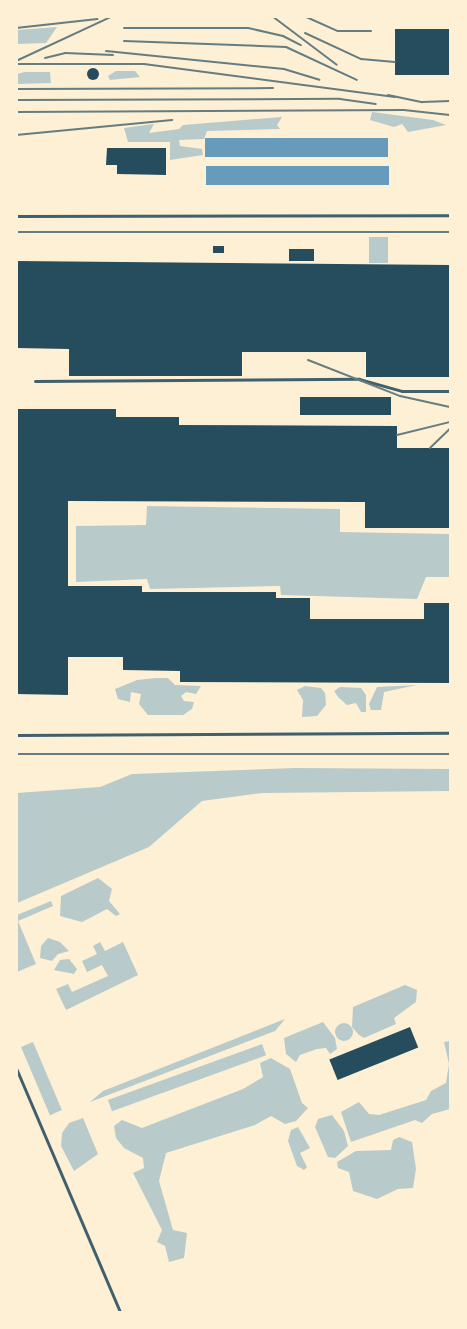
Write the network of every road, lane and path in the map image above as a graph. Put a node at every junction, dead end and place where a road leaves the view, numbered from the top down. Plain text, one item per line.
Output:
1 (450, 215) edge
2 (16, 216) edge
3 (34, 381) dead end
4 (450, 391) edge
5 (450, 733) edge
6 (16, 735) edge
7 (16, 1068) edge
8 (120, 1312) edge

1 - 2 street
3 - 4 street
5 - 6 street
7 - 8 street

